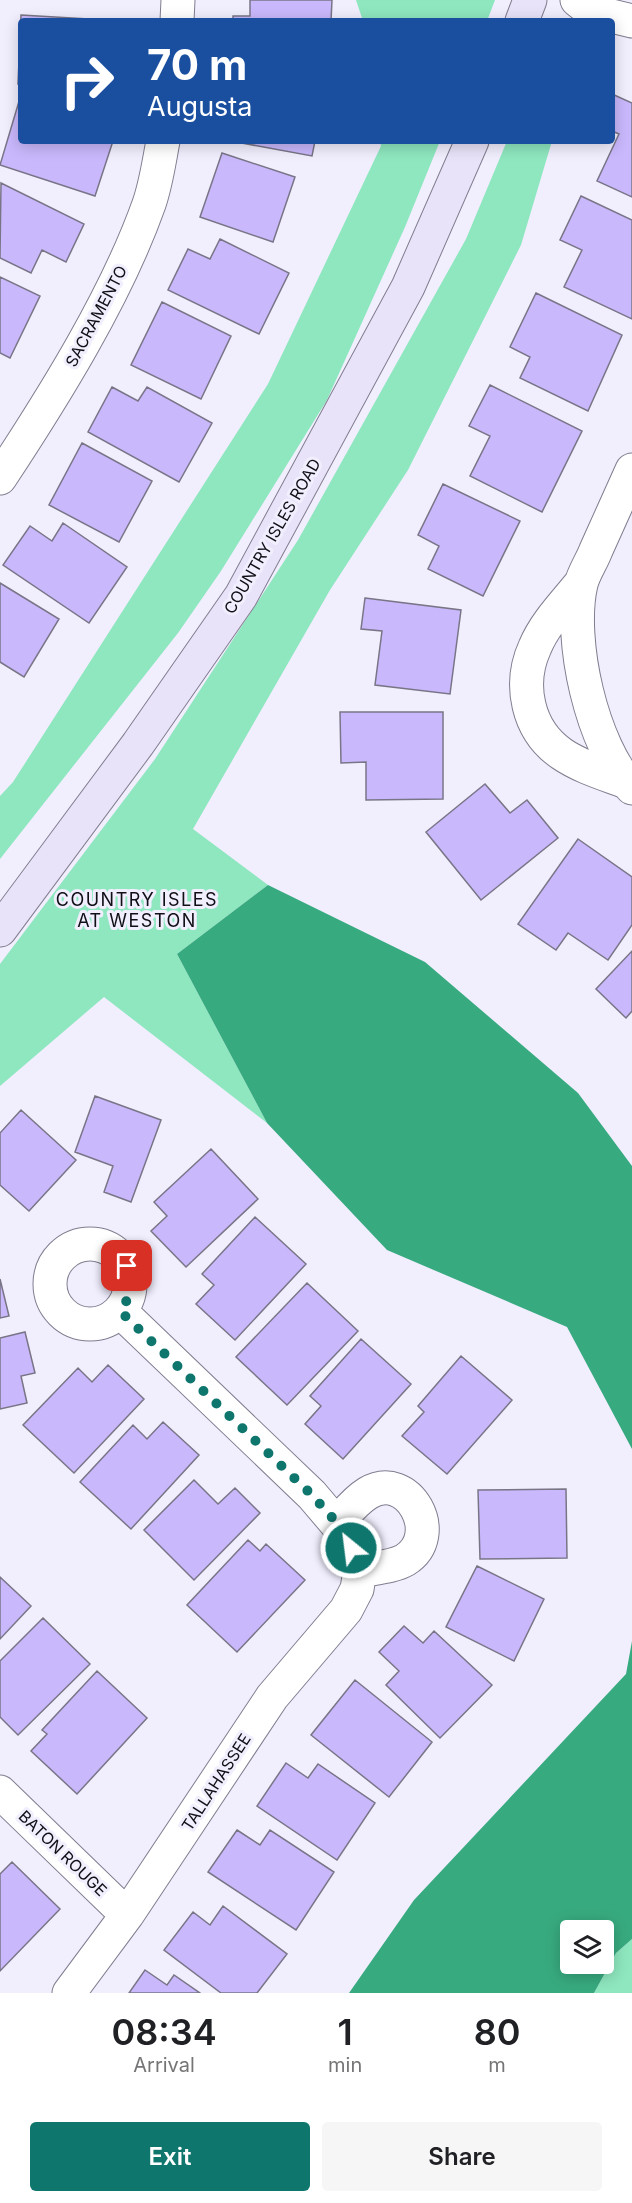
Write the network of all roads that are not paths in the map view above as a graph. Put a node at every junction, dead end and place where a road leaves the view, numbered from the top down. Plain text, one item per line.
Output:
1 (178, 0) edge
2 (530, 0) edge
3 (577, 0) edge
4 (177, 18) edge
5 (523, 18) edge
6 (632, 21) edge
7 (163, 144) edge
8 (471, 144) edge
9 (632, 470) edge
10 (0, 478) edge
11 (581, 583) junction
12 (629, 785) edge
13 (0, 930) edge
14 (121, 1312) dead end
15 (337, 1523) junction
16 (360, 1571) junction
17 (0, 1792) edge
18 (127, 1915) junction
19 (69, 1993) edge

1 - 4 street
2 - 5 street
3 - 6 street
7 - 10 street, SACRAMENTO
8 - 13 street, COUNTRY ISLES ROAD
9 - 11 street
11 - 12 street
11 - 12 street
14 - 15 street
15 - 16 street
15 - 16 street
16 - 18 street, TALLAHASSEE
17 - 18 street, BATON ROUGE
18 - 19 street, TALLAHASSEE

